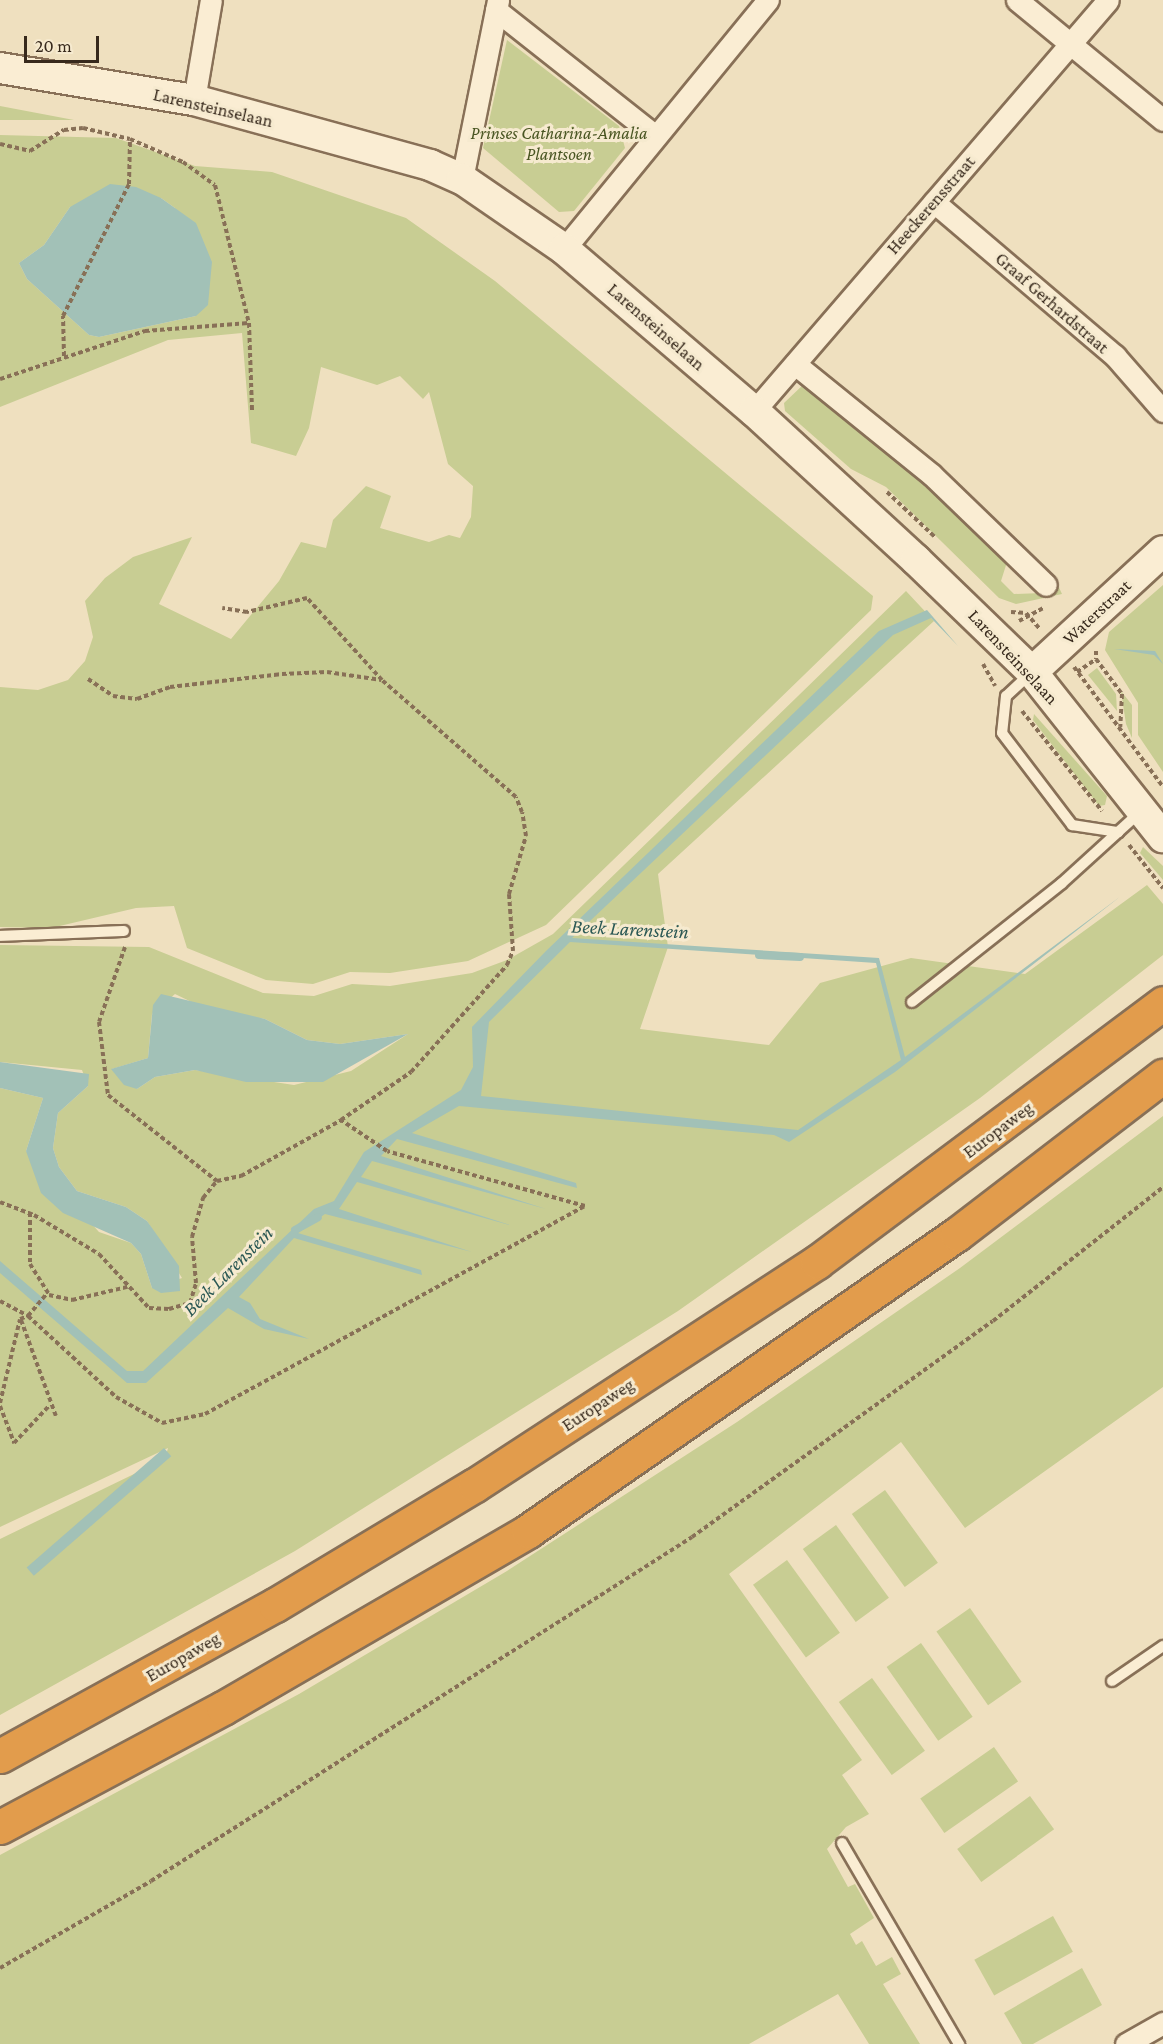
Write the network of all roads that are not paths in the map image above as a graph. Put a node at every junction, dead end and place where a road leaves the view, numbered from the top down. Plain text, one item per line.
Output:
1 (211, 0) edge
2 (768, 0) edge
3 (1017, 0) edge
4 (1108, 0) edge
5 (497, 5) edge
6 (1070, 42) junction
7 (0, 68) edge
8 (194, 100) junction
9 (1163, 120) edge
10 (653, 134) junction
11 (462, 179) junction
12 (934, 202) junction
13 (564, 249) junction
14 (795, 364) junction
15 (754, 411) junction
16 (1163, 411) edge
17 (1163, 551) edge
18 (1046, 585) dead end
19 (1032, 672) junction
20 (1141, 811) junction
21 (1118, 832) junction
22 (1163, 837) edge
23 (0, 936) edge
24 (126, 936) road end
25 (912, 1002) dead end
26 (1163, 1003) edge
27 (1163, 1076) edge
28 (1163, 1646) edge
29 (1112, 1682) dead end
30 (0, 1756) edge
31 (0, 1827) edge
32 (842, 1844) dead end
33 (1163, 2023) edge
34 (959, 2044) edge
35 (1126, 2044) edge

1 - 8 street
2 - 10 street
3 - 6 street
4 - 6 street, Heeckerensstraat
5 - 10 street
5 - 11 street
6 - 9 street
6 - 12 street, Heeckerensstraat
7 - 8 main road, Larensteinselaan
8 - 11 main road, Larensteinselaan
10 - 13 street
11 - 13 main road, Larensteinselaan
12 - 14 street, Heeckerensstraat
12 - 16 street, Graaf Gerhardstraat
13 - 15 main road, Larensteinselaan
14 - 15 street, Heeckerensstraat
14 - 18 street
15 - 19 main road, Larensteinselaan
17 - 19 main road, Waterstraat
19 - 20 main road, Larensteinselaan
19 - 21 lane
20 - 21 lane
20 - 22 main road, Larensteinselaan
21 - 25 lane
23 - 24 lane
26 - 30 highway, Europaweg
27 - 31 highway
28 - 29 lane
32 - 34 lane
33 - 35 street

